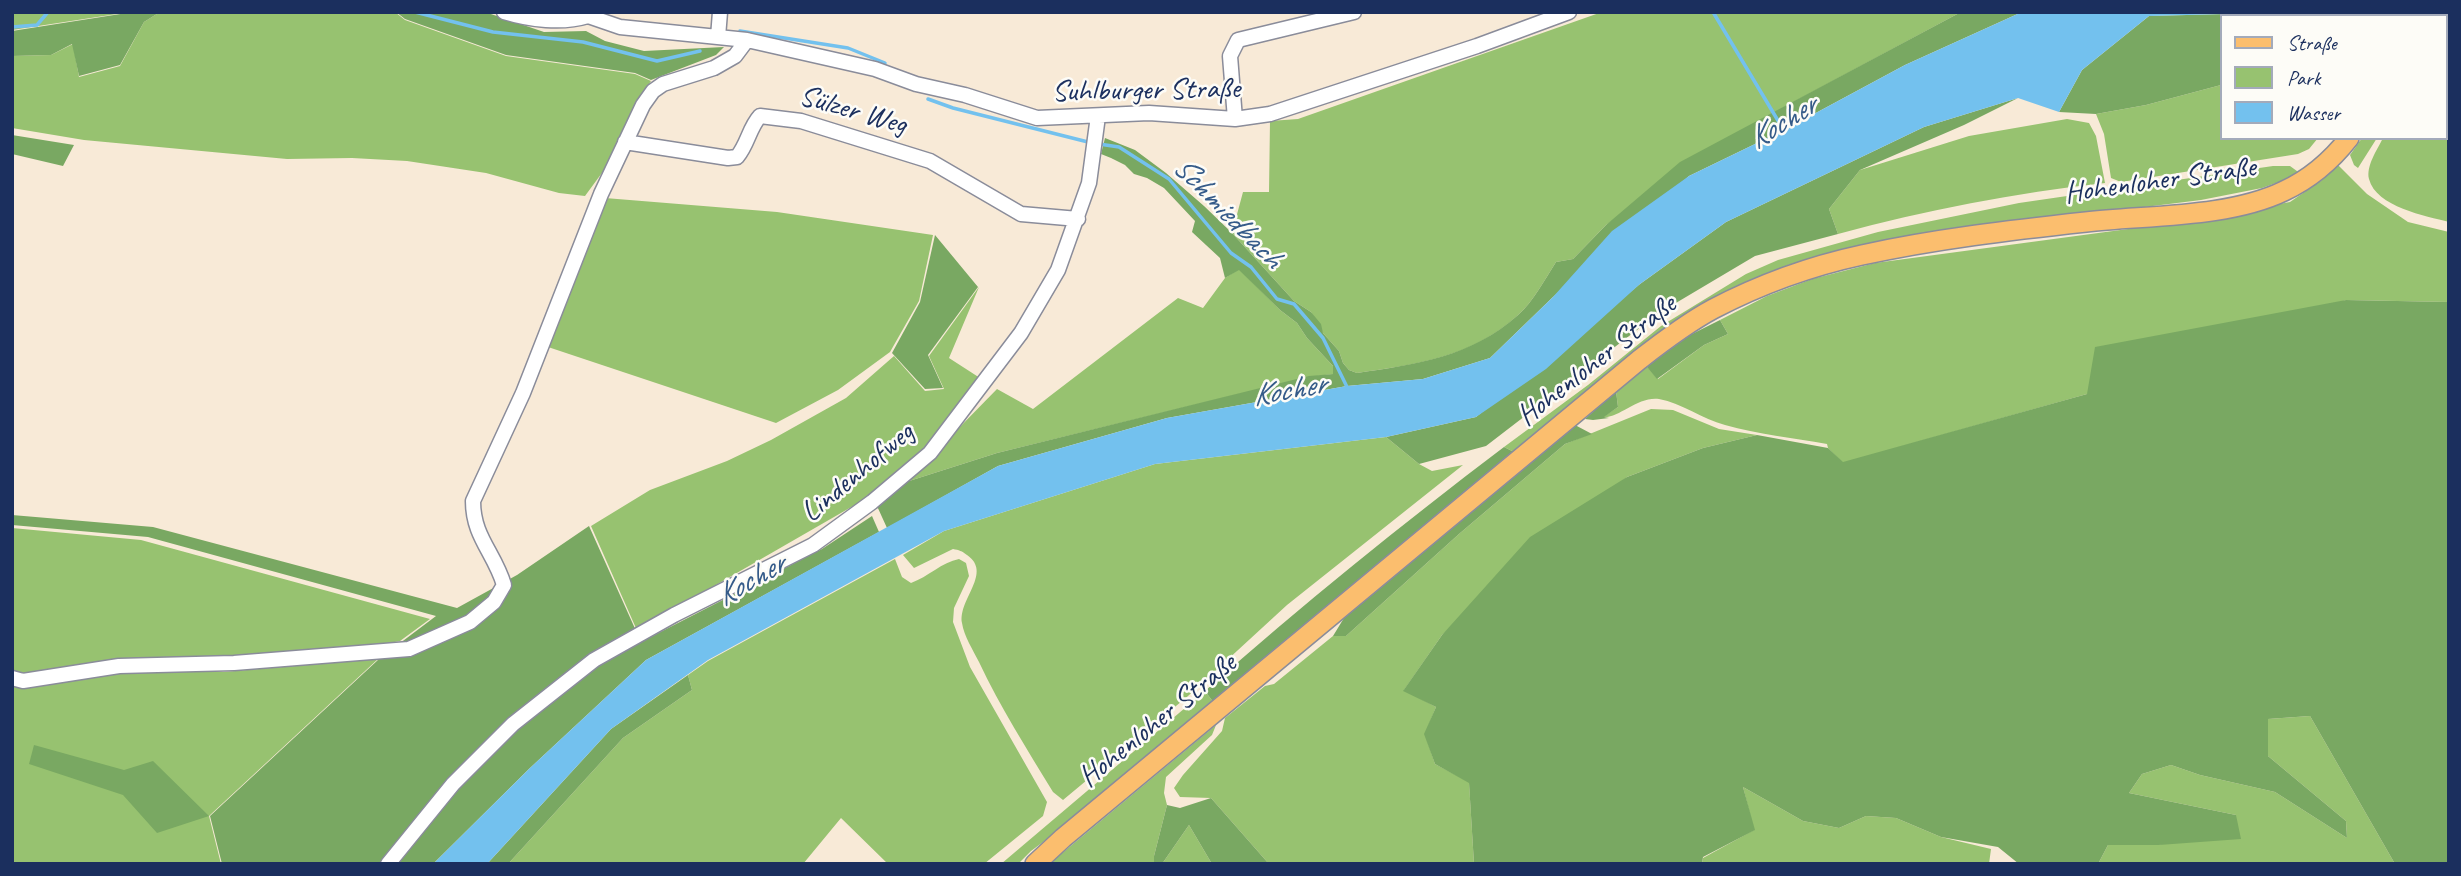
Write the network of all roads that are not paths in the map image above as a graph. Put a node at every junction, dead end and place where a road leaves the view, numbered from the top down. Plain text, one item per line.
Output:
1 (504, 12) edge
2 (720, 12) edge
3 (1353, 12) edge
4 (1569, 12) edge
5 (587, 14) edge
6 (718, 37) junction
7 (747, 40) junction
8 (1098, 116) junction
9 (1235, 119) junction
10 (2347, 140) edge
11 (625, 142) junction
12 (1078, 219) junction
13 (12, 678) edge
14 (388, 864) edge
15 (1035, 864) edge

1 - 5 street
2 - 6 street
3 - 9 street
4 - 9 street, Suhlburger Straße
5 - 6 street, Suhlburger Straße
6 - 7 street, Suhlburger Straße
7 - 8 street, Suhlburger Straße
7 - 11 street
8 - 9 street, Suhlburger Straße
8 - 12 street, Lindenhofweg
10 - 15 main road, Hohenloher Straße
11 - 12 street, Sülzer Weg
11 - 13 street
12 - 14 street, Lindenhofweg

